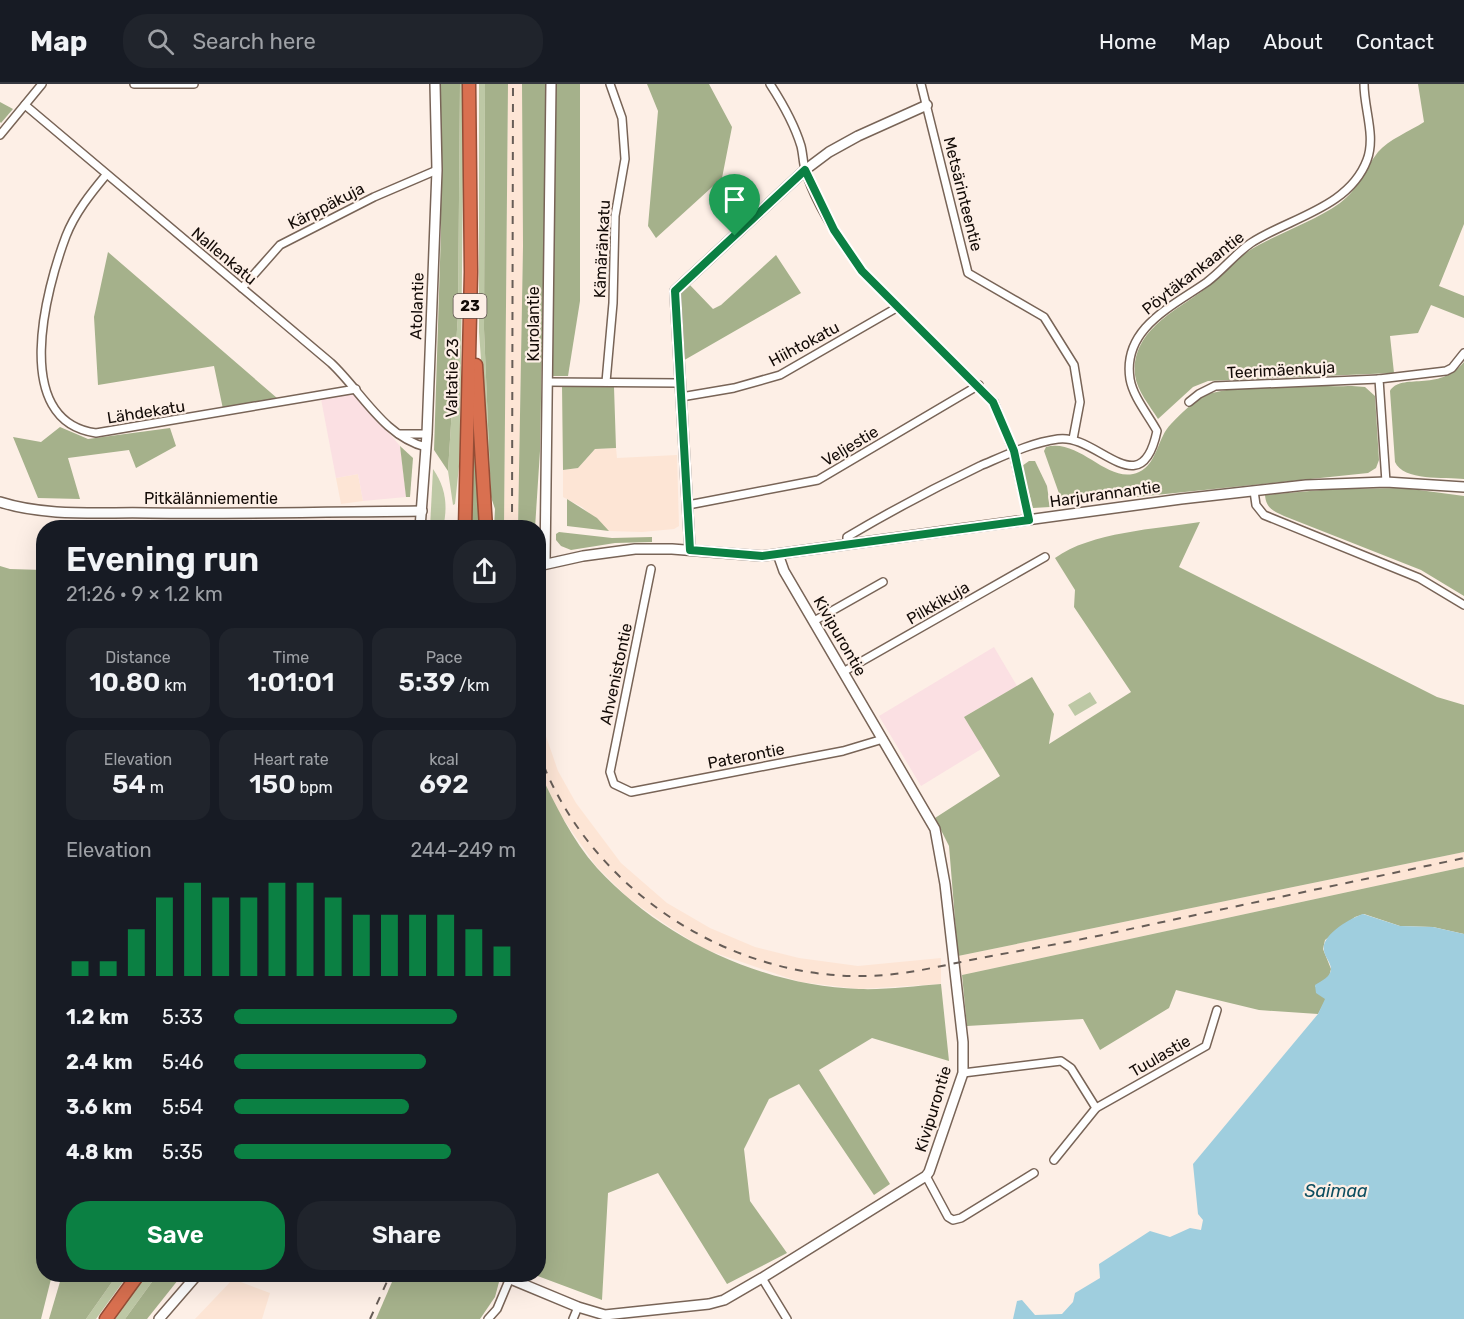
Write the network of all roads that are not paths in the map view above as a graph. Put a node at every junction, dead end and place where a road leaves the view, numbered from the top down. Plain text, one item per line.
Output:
1 (42, 84) edge
2 (134, 84) edge
3 (194, 84) edge
4 (435, 84) edge
5 (469, 84) edge
6 (551, 84) edge
7 (610, 84) edge
8 (770, 84) edge
9 (921, 84) edge
10 (1364, 84) edge
11 (25, 105) junction
12 (927, 105) junction
13 (0, 135) edge
14 (437, 170) junction
15 (805, 170) junction
16 (106, 175) junction
17 (471, 272) junction
18 (242, 288) junction
19 (898, 307) junction
20 (1464, 353) edge
21 (1379, 379) junction
22 (547, 382) junction
23 (606, 382) junction
24 (679, 383) junction
25 (979, 385) junction
26 (356, 389) junction
27 (681, 397) junction
28 (1189, 402) dead end
29 (399, 434) junction
30 (427, 434) junction
31 (1072, 439) junction
32 (426, 447) junction
33 (1014, 451) junction
34 (1386, 482) junction
35 (1464, 487) edge
36 (1254, 491) junction
37 (0, 502) edge
38 (688, 505) junction
39 (422, 511) junction
40 (421, 520) edge
41 (465, 520) edge
42 (486, 520) edge
43 (543, 520) edge
44 (1029, 520) junction
45 (847, 544) junction
46 (690, 550) junction
47 (778, 554) junction
48 (1045, 557) dead end
49 (546, 564) edge
50 (651, 569) dead end
51 (883, 582) dead end
52 (1464, 605) edge
53 (814, 621) junction
54 (843, 672) junction
55 (883, 739) junction
56 (614, 784) joint
57 (1217, 1011) dead end
58 (963, 1073) junction
59 (1096, 1108) junction
60 (1054, 1160) dead end
61 (1034, 1173) dead end
62 (926, 1176) junction
63 (762, 1278) junction
64 (133, 1282) edge
65 (191, 1282) edge
66 (505, 1282) edge
67 (518, 1282) edge
68 (578, 1307) junction
69 (106, 1319) edge
70 (159, 1319) edge
71 (488, 1319) edge
72 (573, 1319) edge
73 (787, 1319) edge

1 - 11 street
2 - 3 street
4 - 14 street, Atolantie
5 - 17 highway, Valtatie 23 / 23
6 - 22 street, Kurolantie
7 - 23 street, Kämäränkatu
8 - 15 street
9 - 12 street, Metsärinteentie
10 - 31 street, Pöytäkankaantie
11 - 13 street
11 - 16 street, Nallenkatu
12 - 15 street
12 - 31 street, Metsärinteentie
14 - 18 street, Kärppäkuja
14 - 30 street, Atolantie
15 - 19 street
15 - 24 street
16 - 18 street, Nallenkatu
16 - 26 street, Lähdekatu
17 - 41 highway, Valtatie 23 / 23
17 - 42 highway
18 - 26 street, Nallenkatu
19 - 25 street
19 - 27 street, Hiihtokatu
20 - 21 street, Teerimäenkuja
21 - 28 street, Teerimäenkuja
21 - 34 street
22 - 23 street
22 - 43 street, Kurolantie
23 - 24 street
24 - 27 street
25 - 33 street
25 - 38 street, Veljestie
26 - 29 street, Nallenkatu
27 - 38 street
29 - 30 street
29 - 32 street, Nallenkatu
30 - 32 street, Atolantie
31 - 33 street
32 - 39 street, Atolantie
33 - 44 street
33 - 45 street
34 - 35 street, Harjurannantie
34 - 36 street, Harjurannantie
36 - 44 street, Harjurannantie
36 - 52 street
37 - 39 street, Pitkälänniementie
38 - 46 street
39 - 40 street, Atolantie
44 - 45 street, Harjurannantie
45 - 47 street, Harjurannantie
46 - 47 street, Harjurannantie
46 - 49 street, Harjurannantie
47 - 53 street, Kivipurontie
48 - 54 street, Pilkkikuja
50 - 56 street, Ahvenistontie
51 - 53 street
53 - 54 street, Kivipurontie
54 - 55 street, Kivipurontie
55 - 56 street, Paterontie
55 - 58 street, Kivipurontie
57 - 59 street, Tuulastie
58 - 59 street
58 - 62 street, Kivipurontie
59 - 60 street, Tuulastie
61 - 62 street
62 - 63 street, Kivipurontie
63 - 68 street, Kivipurontie
63 - 73 street
64 - 69 highway
65 - 70 street
66 - 71 street
67 - 68 street, Kivipurontie
68 - 72 street

